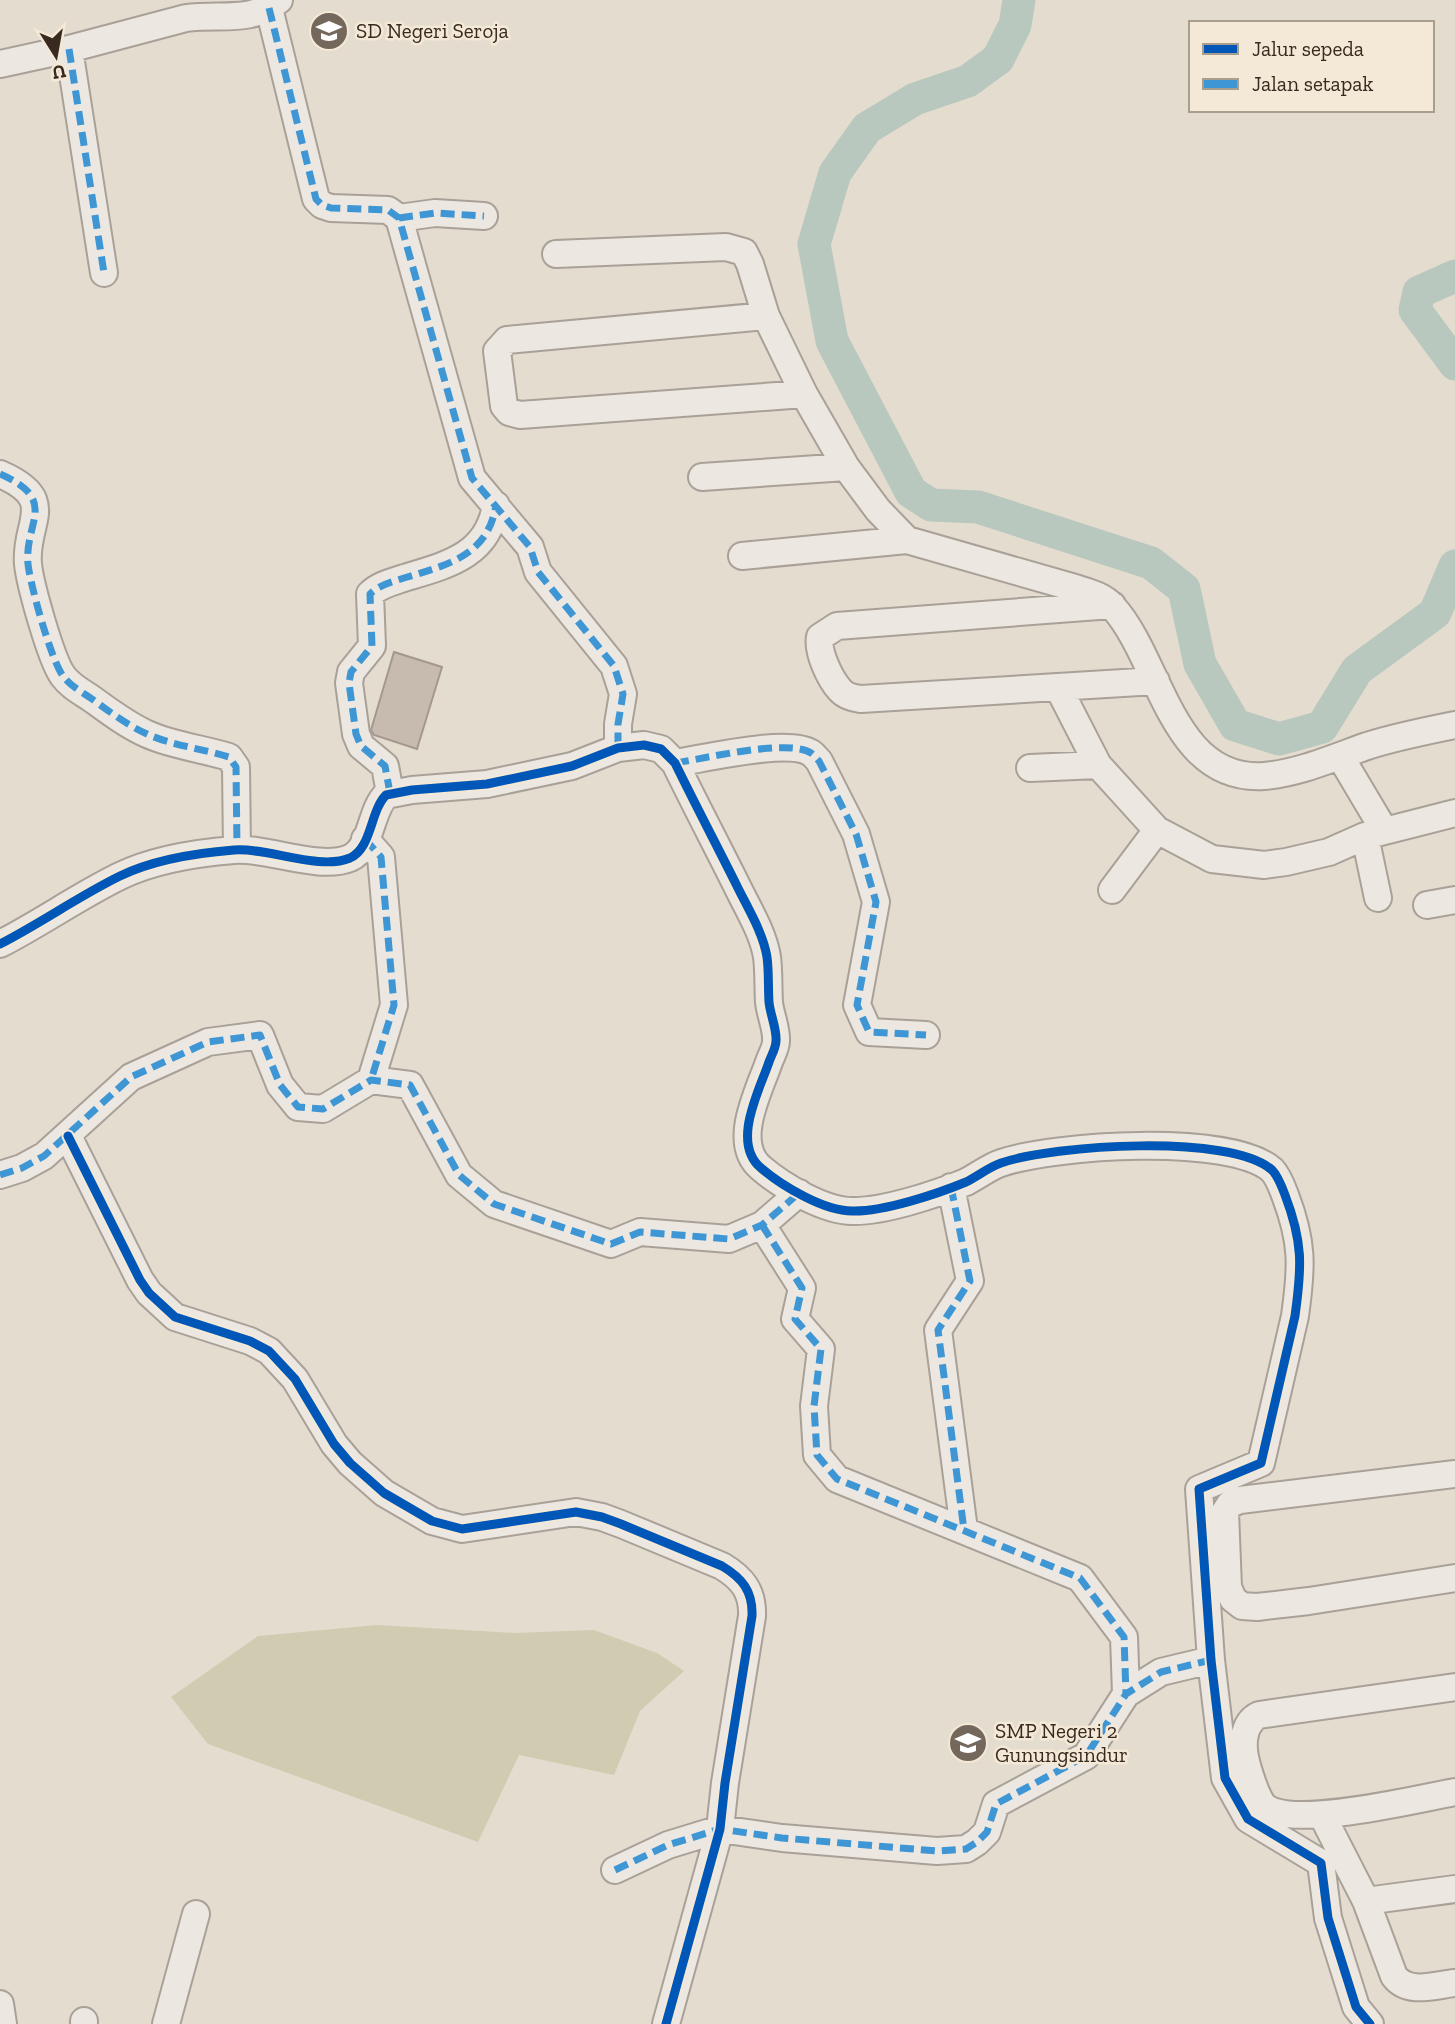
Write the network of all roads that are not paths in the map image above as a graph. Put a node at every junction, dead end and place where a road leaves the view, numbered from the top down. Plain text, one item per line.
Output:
1 (274, 4) edge
2 (69, 49) junction
3 (0, 64) edge
4 (484, 216) dead end
5 (399, 218) junction
6 (556, 254) dead end
7 (104, 273) dead end
8 (766, 316) junction
9 (804, 394) junction
10 (846, 467) junction
11 (0, 474) edge
12 (702, 477) dead end
13 (496, 505) junction
14 (907, 540) junction
15 (742, 556) dead end
16 (1112, 606) junction
17 (1156, 681) junction
18 (1058, 687) junction
19 (1455, 725) edge
20 (618, 748) junction
21 (1340, 756) junction
22 (675, 763) junction
23 (1098, 765) junction
24 (1030, 768) dead end
25 (390, 793) junction
26 (1455, 813) edge
27 (1157, 830) junction
28 (1375, 833) junction
29 (365, 839) junction
30 (237, 849) junction
31 (1112, 890) dead end
32 (1378, 898) dead end
33 (1455, 900) edge
34 (1427, 905) dead end
35 (0, 944) edge
36 (926, 1035) dead end
37 (372, 1080) junction
38 (68, 1136) junction
39 (0, 1175) edge
40 (951, 1187) junction
41 (799, 1193) junction
42 (762, 1224) junction
43 (1455, 1474) edge
44 (964, 1530) junction
45 (1455, 1578) edge
46 (1211, 1660) junction
47 (1455, 1687) edge
48 (1126, 1694) junction
49 (1455, 1792) edge
50 (1322, 1815) junction
51 (720, 1829) junction
52 (615, 1870) dead end
53 (1455, 1889) edge
54 (1366, 1901) junction
55 (196, 1914) dead end
56 (1455, 1983) edge
57 (0, 2004) edge
58 (3, 2024) edge
59 (166, 2024) edge
60 (666, 2024) edge
61 (1370, 2024) edge

1 - 2 street
1 - 5 street
2 - 3 street
2 - 7 street
4 - 5 street
5 - 13 street
6 - 8 street
8 - 9 street
8 - 9 street
9 - 10 street
10 - 12 street
10 - 14 street
11 - 30 street
13 - 20 street
13 - 25 street
14 - 15 street
14 - 16 street
16 - 17 street
16 - 18 street
17 - 18 street
17 - 21 street
18 - 23 street
19 - 21 street
20 - 22 street
20 - 25 street
21 - 28 street
22 - 36 street
22 - 41 street
23 - 24 street
23 - 27 street
25 - 29 street
26 - 28 street
27 - 28 street
27 - 31 street
28 - 32 street
29 - 30 street
29 - 37 street
30 - 35 street
33 - 34 street
37 - 38 street
37 - 42 street
38 - 39 street
38 - 51 street
40 - 41 street
40 - 44 street
40 - 46 street
41 - 42 street
42 - 44 street
43 - 45 street
44 - 48 street
46 - 48 street
46 - 61 street
47 - 50 street
48 - 51 street
49 - 50 street
50 - 54 street
51 - 52 street
51 - 60 street
53 - 54 street
54 - 56 street
55 - 59 street
57 - 58 street

